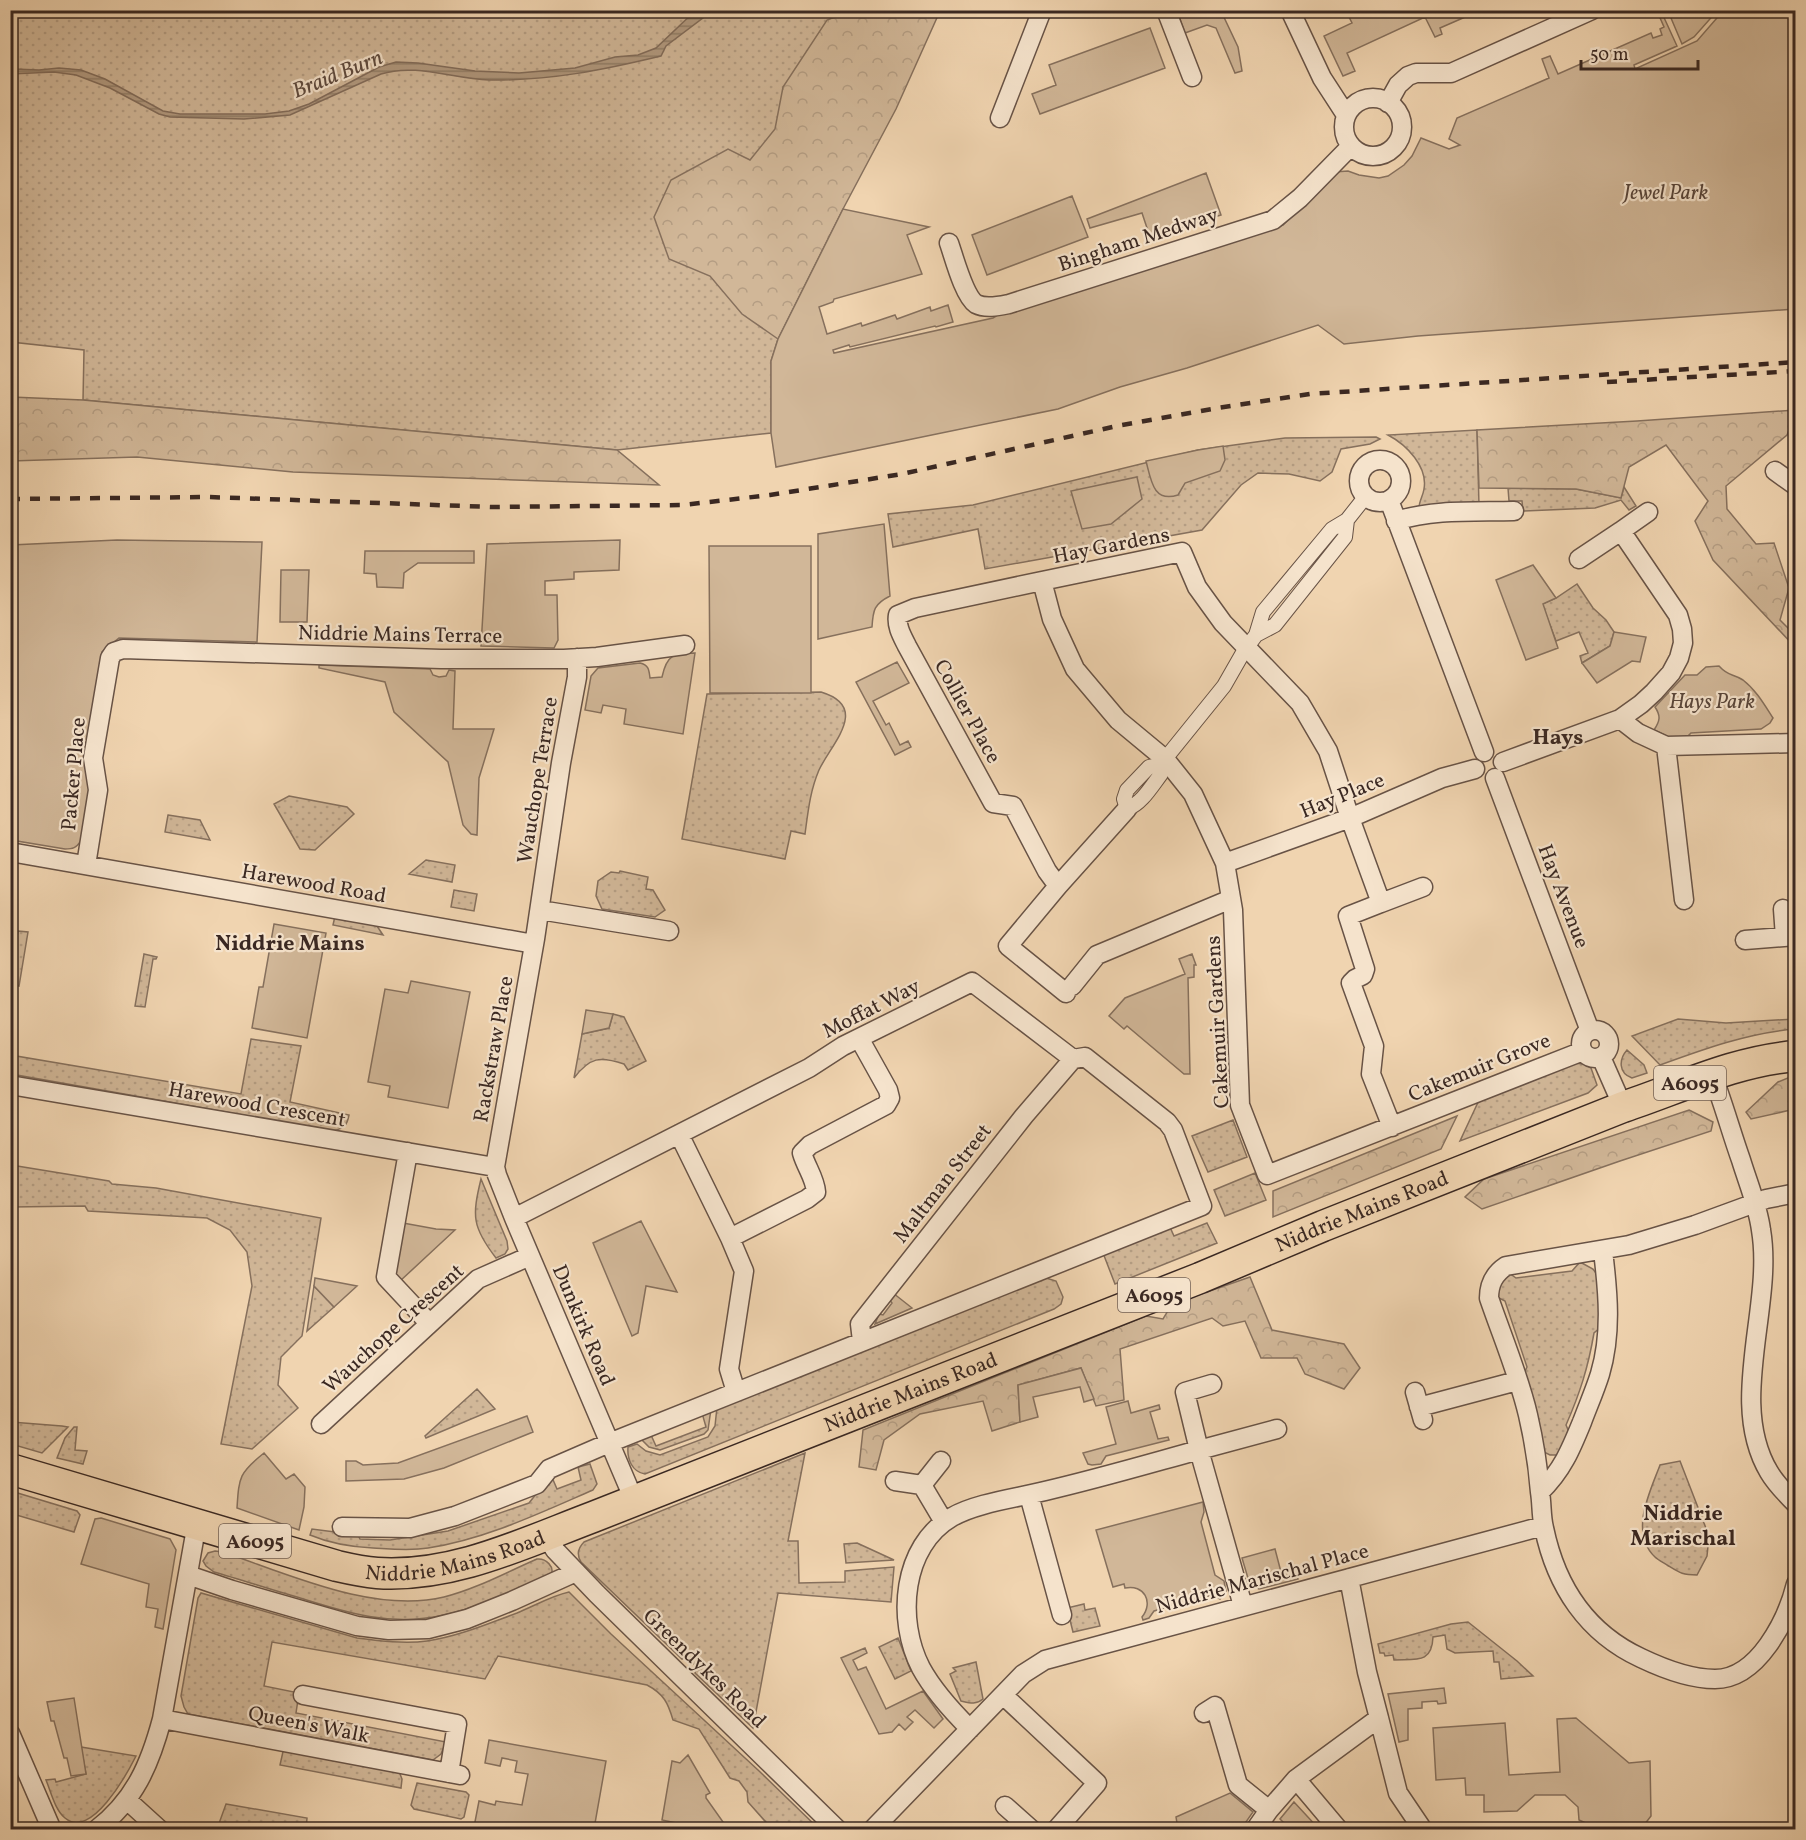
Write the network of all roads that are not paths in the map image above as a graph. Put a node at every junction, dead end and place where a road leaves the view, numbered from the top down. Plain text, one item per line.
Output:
1 (1042, 10) edge
2 (1166, 10) edge
3 (1290, 10) edge
4 (1592, 10) edge
5 (1192, 77) dead end
6 (1388, 103) junction
7 (1346, 115) junction
8 (1000, 118) dead end
9 (1351, 146) junction
10 (949, 243) dead end
11 (1775, 471) dead end
12 (1795, 486) edge
13 (1366, 496) junction
14 (1389, 500) junction
15 (1514, 511) dead end
16 (1648, 512) dead end
17 (1396, 521) junction
18 (1621, 531) junction
19 (1579, 560) dead end
20 (1042, 581) junction
21 (981, 595) joint
22 (1251, 641) junction
23 (686, 645) dead end
24 (114, 652) joint
25 (577, 658) junction
26 (1620, 719) junction
27 (1796, 743) edge
28 (1666, 746) junction
29 (1484, 752) junction
30 (1162, 762) junction
31 (1475, 769) junction
32 (1499, 770) junction
33 (1126, 809) joint
34 (1350, 818) junction
35 (10, 852) edge
36 (1225, 864) junction
37 (86, 865) junction
38 (1058, 886) junction
39 (1423, 887) dead end
40 (1232, 899) junction
41 (1684, 900) dead end
42 (1381, 903) junction
43 (1783, 909) dead end
44 (540, 910) junction
45 (669, 931) dead end
46 (1790, 937) edge
47 (1745, 940) dead end
48 (534, 942) junction
49 (1590, 1031) junction
50 (859, 1038) junction
51 (1583, 1051) junction
52 (1796, 1056) edge
53 (1600, 1057) junction
54 (1073, 1059) junction
55 (1712, 1074) junction
56 (10, 1085) edge
57 (1623, 1107) junction
58 (1392, 1126) junction
59 (680, 1134) junction
60 (408, 1152) junction
61 (495, 1167) junction
62 (1266, 1175) joint
63 (1796, 1193) edge
64 (1755, 1203) junction
65 (514, 1218) junction
66 (730, 1238) junction
67 (1604, 1251) junction
68 (530, 1256) junction
69 (429, 1323) junction
70 (862, 1341) junction
71 (1517, 1381) junction
72 (1212, 1384) dead end
73 (736, 1392) junction
74 (1419, 1407) dead end
75 (321, 1424) dead end
76 (1277, 1429) dead end
77 (609, 1443) junction
78 (1199, 1450) junction
79 (941, 1461) dead end
80 (10, 1469) edge
81 (895, 1481) dead end
82 (922, 1485) junction
83 (1540, 1492) junction
84 (1029, 1495) junction
85 (634, 1500) junction
86 (1796, 1504) edge
87 (944, 1522) junction
88 (197, 1523) junction
89 (1543, 1526) junction
90 (342, 1527) dead end
91 (545, 1535) junction
92 (576, 1572) junction
93 (188, 1575) junction
94 (1349, 1578) junction
95 (1796, 1584) edge
96 (1243, 1606) junction
97 (1062, 1615) dead end
98 (303, 1695) dead end
99 (1004, 1695) junction
100 (1204, 1713) dead end
101 (1379, 1718) junction
102 (162, 1719) junction
103 (970, 1729) junction
104 (10, 1733) edge
105 (1296, 1779) junction
106 (127, 1800) junction
107 (1005, 1806) dead end
108 (1269, 1809) junction
109 (52, 1830) edge
110 (96, 1830) edge
111 (160, 1830) edge
112 (838, 1830) edge
113 (872, 1830) edge
114 (1032, 1830) edge
115 (1056, 1830) edge
116 (1255, 1830) edge
117 (1339, 1830) edge
118 (1424, 1830) edge

1 - 8 street
2 - 5 street
3 - 7 street
4 - 6 street
6 - 7 street
6 - 9 street
7 - 9 street
9 - 10 street, Bingham Medway
11 - 12 street
13 - 14 street
13 - 14 street
13 - 22 street
14 - 17 street
15 - 17 street
16 - 18 street
17 - 29 street
18 - 19 street
18 - 26 street
20 - 21 street, Hay Gardens
20 - 22 street, Hay Gardens
20 - 30 street, Hay Gardens
21 - 38 street, Collier Place
22 - 30 street
22 - 34 street, Hay Gardens
23 - 25 street, Niddrie Mains Terrace
24 - 25 street, Niddrie Mains Terrace
24 - 37 street, Packer Place
25 - 44 street, Wauchope Terrace
26 - 28 street
26 - 32 street
27 - 28 street
28 - 41 street
29 - 31 street
29 - 32 street
30 - 33 street
30 - 36 street, Hay Gardens
31 - 32 street
31 - 34 street, Hay Place
32 - 49 street, Hay Avenue
33 - 38 street
34 - 36 street, Hay Place
34 - 42 street, Hay Gardens
35 - 37 street, Harewood Road
36 - 40 street, Cakemuir Gardens
37 - 48 street, Harewood Road
38 - 40 street
39 - 42 street
40 - 62 street, Cakemuir Gardens
42 - 58 street, Cakemuir Grove
43 - 46 street
44 - 45 street
44 - 48 street, Wauchope Terrace
46 - 47 street
48 - 61 street, Rackstraw Place
49 - 51 street
49 - 53 street
50 - 54 street, Moffat Way
50 - 59 street, Moffat Way
50 - 66 street
51 - 53 street
51 - 58 street, Cakemuir Grove
52 - 55 main road, Niddrie Mains Road / A6095
53 - 57 street
54 - 70 street, Maltman Street
54 - 70 street, Moffat Way
55 - 57 main road, Niddrie Mains Road / A6095
55 - 64 street
56 - 60 street, Harewood Crescent
57 - 85 main road, Niddrie Mains Road / A6095
58 - 62 street, Cakemuir Grove
59 - 65 street, Moffat Way
59 - 66 street
60 - 61 street, Harewood Crescent
60 - 69 street
61 - 65 street, Dunkirk Road
63 - 64 street
64 - 67 street
64 - 86 street
65 - 68 street, Dunkirk Road
66 - 73 street
67 - 71 street
67 - 83 street
68 - 69 street, Wauchope Crescent
68 - 77 street, Dunkirk Road
69 - 75 street, Wauchope Crescent
70 - 73 street
71 - 74 street
71 - 83 street
72 - 78 street
73 - 77 street
76 - 78 street
77 - 85 street, Dunkirk Road
77 - 90 street
78 - 84 street
78 - 96 street
79 - 82 street
80 - 88 main road, Niddrie Mains Road / A6095
81 - 82 street
82 - 87 street
83 - 89 street
84 - 87 street
84 - 97 street
85 - 91 main road, Niddrie Mains Road / A6095
87 - 103 street
88 - 91 main road, Niddrie Mains Road / A6095
88 - 93 street
89 - 94 street, Niddrie Marischal Place
89 - 95 street
91 - 92 street, Greendykes Road
92 - 93 street
92 - 112 street, Greendykes Road
93 - 102 street
94 - 96 street, Niddrie Marischal Place
94 - 101 street
96 - 99 street, Niddrie Marischal Place
98 - 102 street, Queen's Walk
99 - 103 street, Niddrie Marischal Place
99 - 115 street
100 - 108 street
101 - 105 street
101 - 118 street
102 - 106 street
103 - 113 street, Niddrie Marischal Place
104 - 109 street
105 - 108 street
105 - 117 street
106 - 110 street
106 - 111 street
107 - 114 street
108 - 116 street

